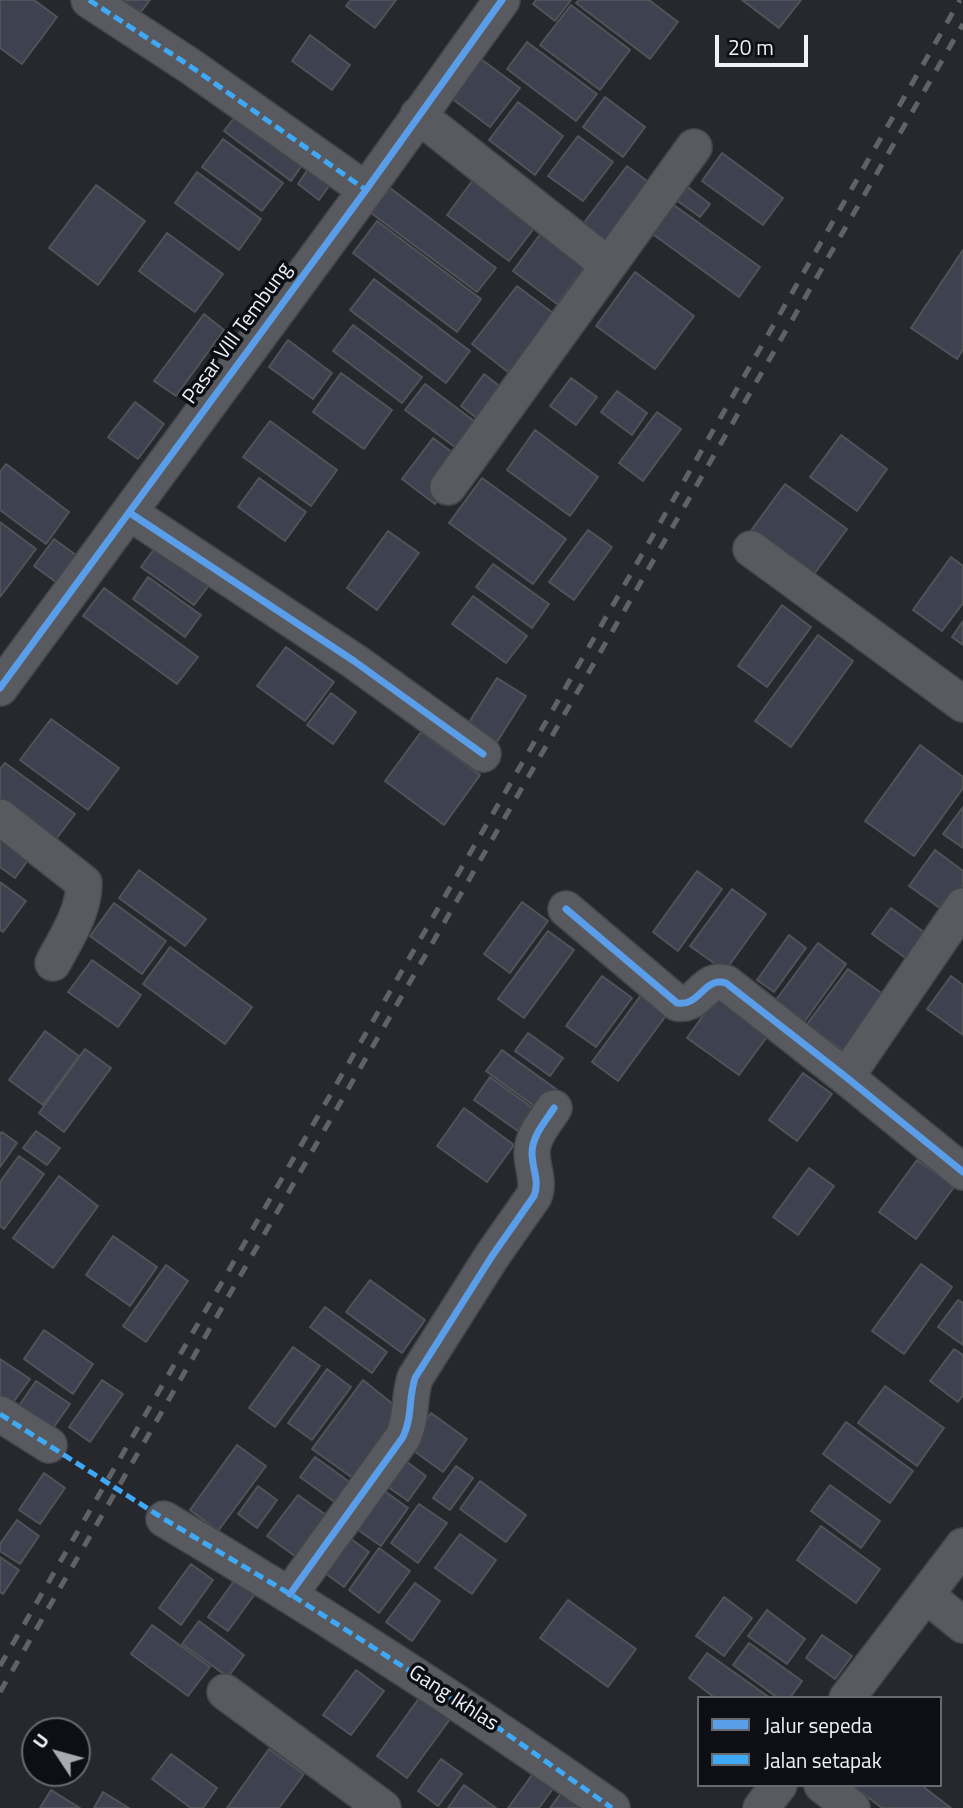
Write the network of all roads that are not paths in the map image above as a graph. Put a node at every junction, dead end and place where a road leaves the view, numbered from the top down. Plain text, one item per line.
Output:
1 (89, 0) edge
2 (502, 0) edge
3 (418, 115) junction
4 (695, 147) dead end
5 (366, 190) junction
6 (608, 265) junction
7 (448, 487) dead end
8 (130, 513) junction
9 (751, 550) dead end
10 (0, 688) edge
11 (963, 704) edge
12 (483, 754) dead end
13 (0, 817) edge
14 (963, 905) edge
15 (566, 909) dead end
16 (53, 963) dead end
17 (846, 1077) junction
18 (554, 1108) dead end
19 (963, 1172) edge
20 (0, 1414) edge
21 (48, 1445) dead end
22 (164, 1519) dead end
23 (963, 1546) edge
24 (290, 1594) junction
25 (926, 1595) junction
26 (963, 1625) edge
27 (225, 1692) dead end
28 (848, 1696) edge
29 (777, 1787) edge
30 (824, 1787) edge
31 (383, 1808) edge
32 (612, 1808) edge
33 (761, 1808) edge
34 (852, 1808) edge

1 - 5 street
2 - 3 street, Pasar VIII Tembung
3 - 5 street, Pasar VIII Tembung
3 - 6 street
4 - 6 street
5 - 8 street, Pasar VIII Tembung
6 - 7 street
8 - 10 street, Pasar VIII Tembung
8 - 12 street
9 - 11 street
13 - 16 street
14 - 17 street
15 - 17 street
17 - 19 street
18 - 24 street
20 - 21 street
22 - 24 street, Gang Ikhlas
23 - 25 street
24 - 32 street, Gang Ikhlas
25 - 26 street
25 - 28 street
27 - 31 street
29 - 33 street
30 - 34 street

